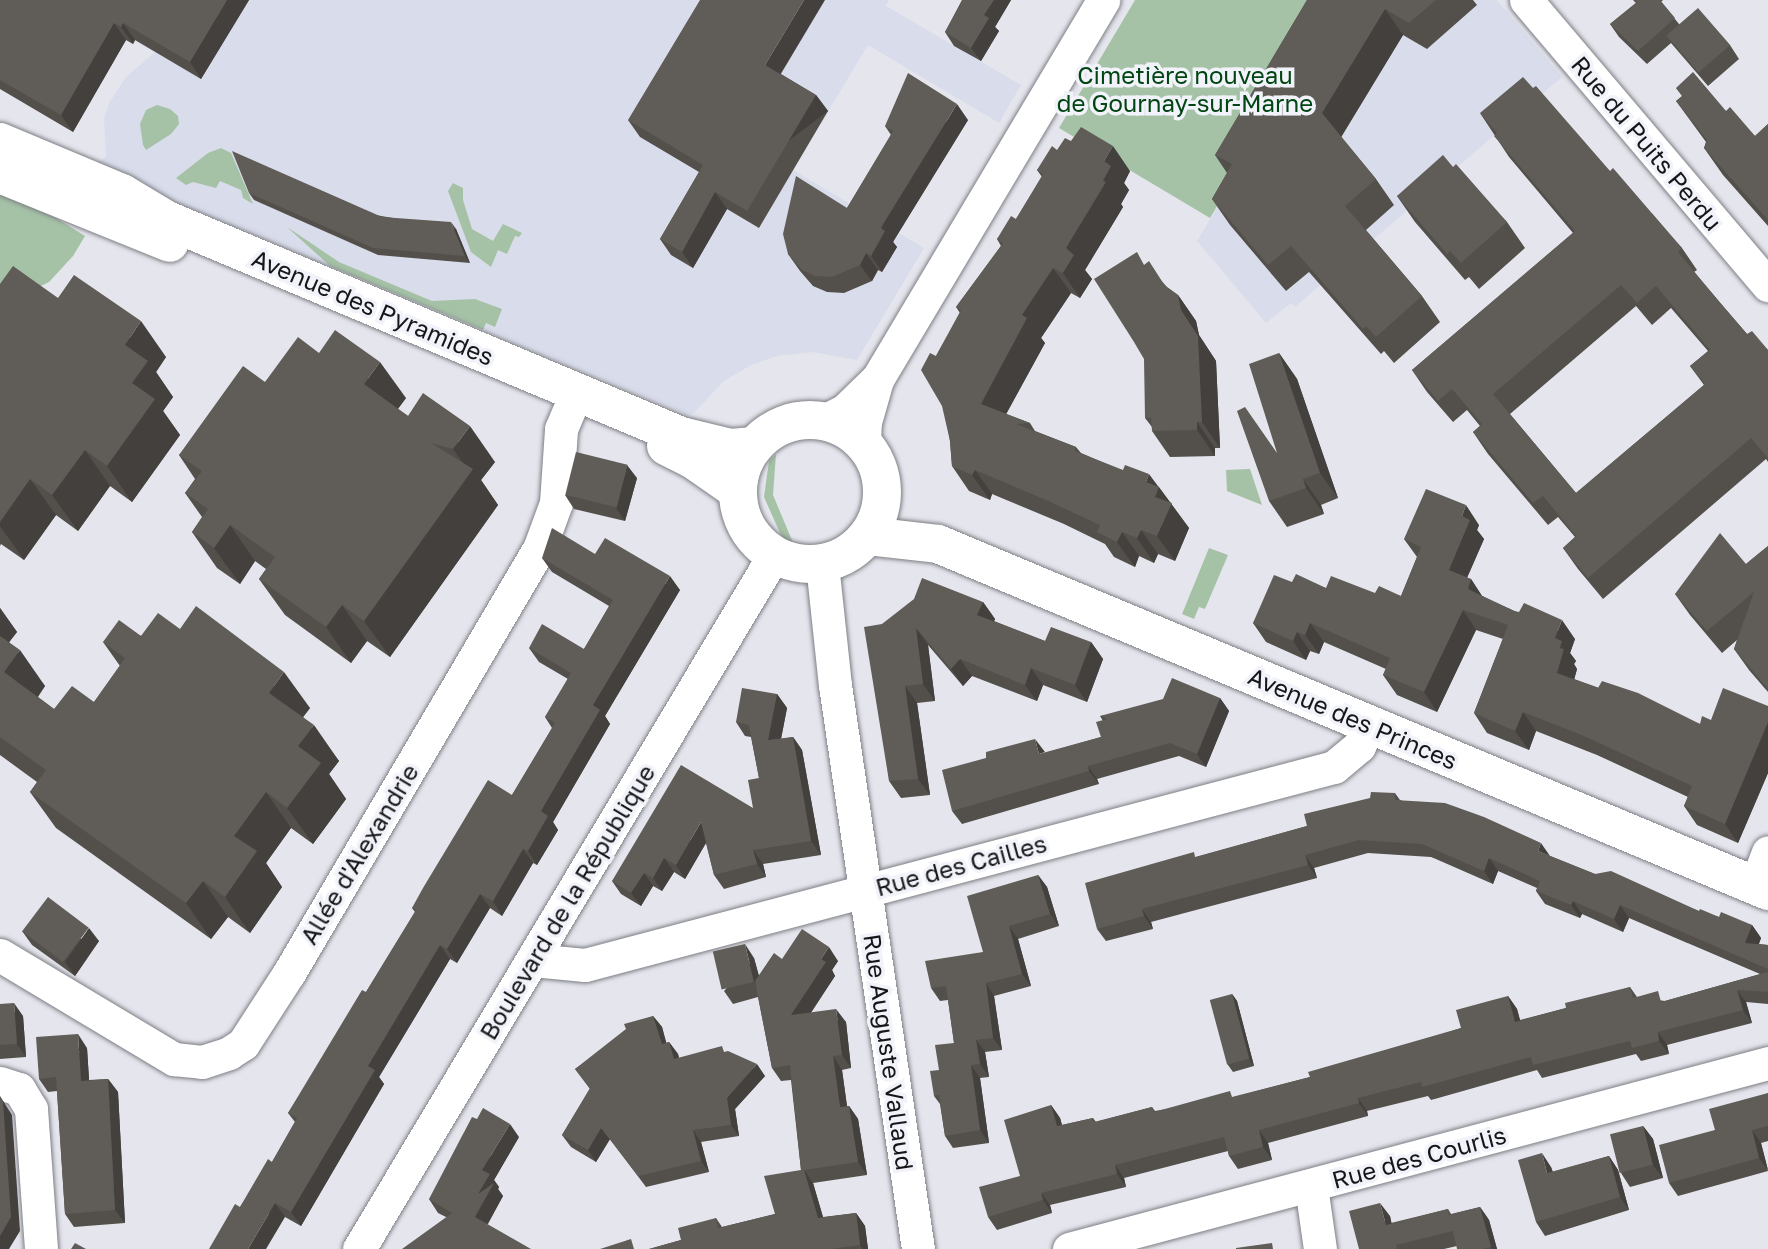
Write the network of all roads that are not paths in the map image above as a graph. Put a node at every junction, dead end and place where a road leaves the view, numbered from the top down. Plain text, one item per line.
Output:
1 (1103, 0) edge
2 (1525, 0) edge
3 (0, 142) edge
4 (0, 174) edge
5 (1768, 285) edge
6 (878, 378) junction
7 (569, 410) junction
8 (824, 421) junction
9 (864, 444) junction
10 (754, 446) junction
11 (738, 491) junction
12 (882, 494) junction
13 (868, 536) junction
14 (938, 544) junction
15 (774, 555) junction
16 (821, 564) junction
17 (1369, 725) junction
18 (1764, 877) edge
19 (865, 891) junction
20 (0, 955) edge
21 (533, 960) junction
22 (1768, 1063) edge
23 (0, 1083) edge
24 (1311, 1186) junction
25 (41, 1249) edge
26 (359, 1249) edge
27 (918, 1249) edge
28 (1069, 1249) edge
29 (1320, 1249) edge

1 - 6 street
2 - 5 street, Rue du Puits Perdu
3 - 10 main road, Avenue des Pyramides
4 - 7 main road, Avenue des Pyramides
6 - 8 street
6 - 9 street
7 - 11 main road, Avenue des Pyramides
7 - 20 street, Allée d'Alexandrie
8 - 9 main road
8 - 10 main road
9 - 12 main road
10 - 11 main road
11 - 15 main road
12 - 13 main road
12 - 14 main road, Avenue des Princes
13 - 14 main road, Avenue des Princes
13 - 16 main road
14 - 17 main road, Avenue des Princes
15 - 16 main road
15 - 21 street, Boulevard de la République
16 - 19 street, Rue Auguste Vallaud
17 - 18 main road, Avenue des Princes
17 - 19 street, Rue des Cailles
19 - 21 street, Rue des Cailles
19 - 27 street, Rue Auguste Vallaud
21 - 26 street, Boulevard de la République
22 - 24 street, Rue des Courlis
23 - 25 street
24 - 28 street, Rue des Courlis
24 - 29 street

